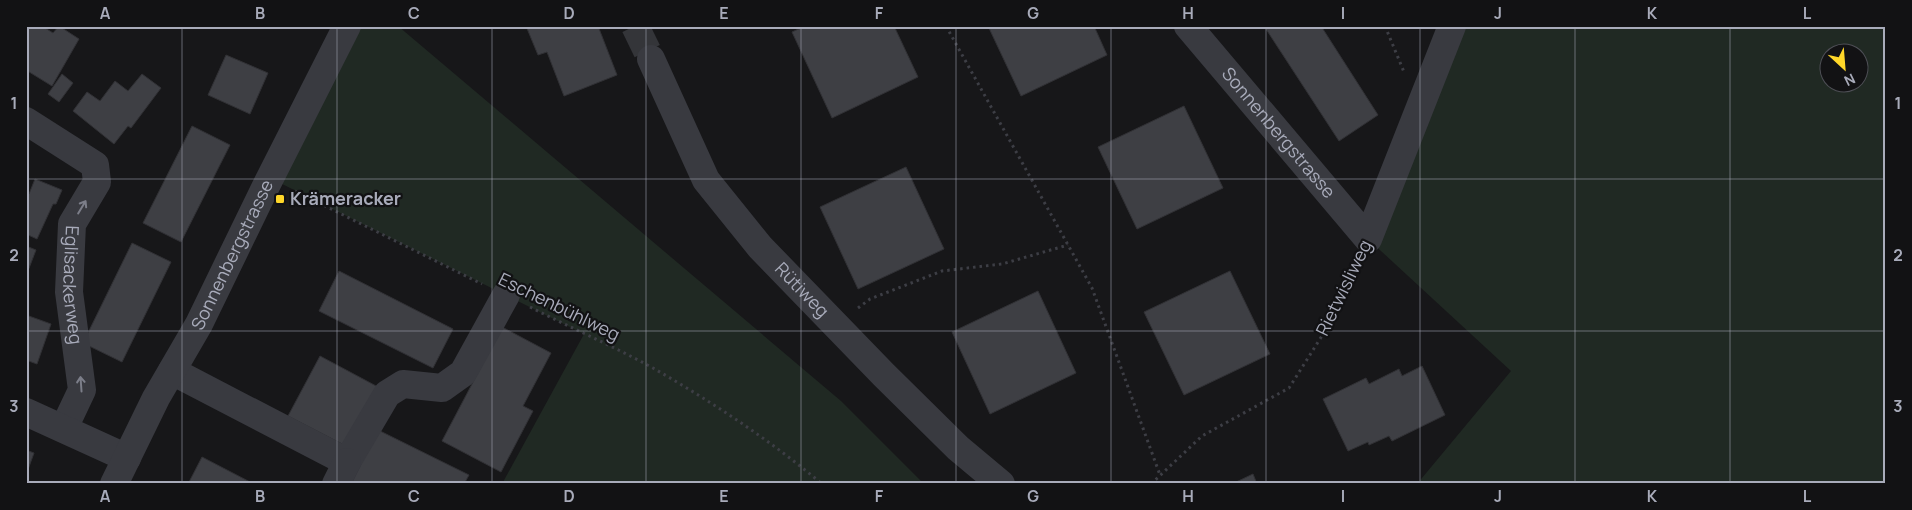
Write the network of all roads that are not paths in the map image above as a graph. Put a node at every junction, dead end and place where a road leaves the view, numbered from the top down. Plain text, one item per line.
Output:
1 (348, 26) edge
2 (1188, 26) edge
3 (1452, 26) edge
4 (650, 59) tunnel mouth
5 (26, 121) edge
6 (1368, 239) joint
7 (506, 295) road end
8 (172, 371) junction
9 (26, 412) edge
10 (64, 428) junction
11 (127, 458) junction
12 (341, 473) edge
13 (114, 484) edge
14 (1001, 484) edge

1 - 8 street, Sonnenbergstrasse
2 - 6 street, Sonnenbergstrasse
3 - 6 street, Rietwisliweg
4 - 14 street, Rütiweg
10 -> 5 street, Eglisackerweg
7 - 12 street
8 - 11 street, Sonnenbergstrasse
8 - 12 street
9 - 10 street
10 - 11 street
11 - 13 street, Sonnenbergstrasse

